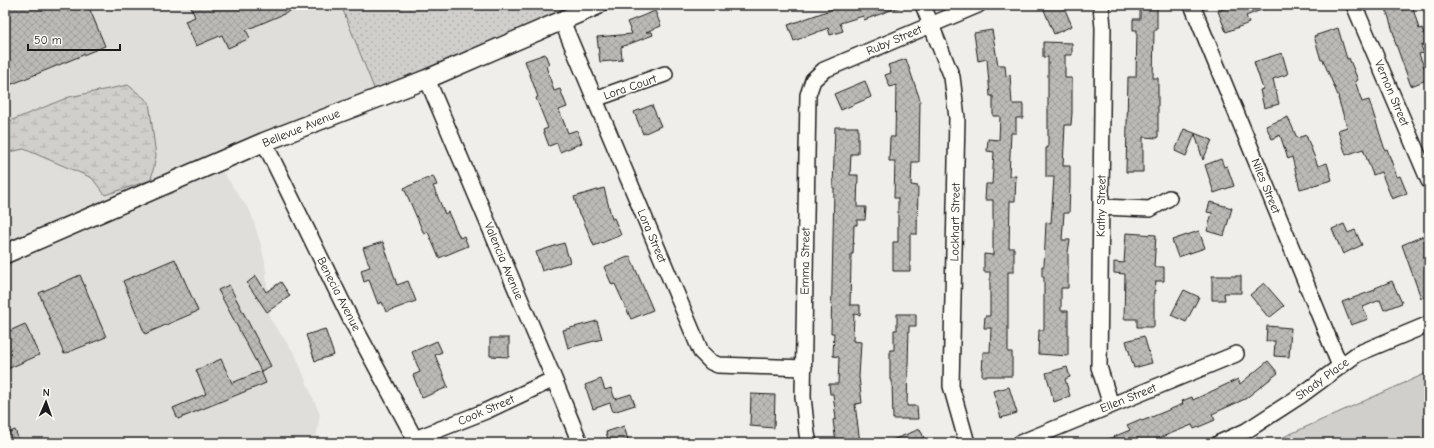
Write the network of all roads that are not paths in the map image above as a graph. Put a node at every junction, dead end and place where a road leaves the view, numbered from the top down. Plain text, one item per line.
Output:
1 (598, 5) edge
2 (923, 5) edge
3 (978, 5) edge
4 (1101, 5) edge
5 (1192, 5) edge
6 (1354, 5) edge
7 (562, 20) junction
8 (930, 25) junction
9 (665, 74) dead end
10 (427, 79) junction
11 (813, 80) joint
12 (595, 99) junction
13 (264, 142) junction
14 (1429, 181) edge
15 (1169, 198) dead end
16 (1101, 207) junction
17 (5, 254) edge
18 (1429, 324) edge
19 (1236, 354) dead end
20 (1340, 366) junction
21 (804, 368) junction
22 (554, 379) junction
23 (1111, 405) junction
24 (416, 441) edge
25 (580, 443) edge
26 (809, 443) edge
27 (967, 443) edge
28 (1020, 443) edge
29 (1219, 443) edge

1 - 7 street, Bellevue Avenue
2 - 8 street, Lockhart Street
3 - 8 street, Ruby Street
4 - 16 street, Kathy Street
5 - 20 street, Niles Street
6 - 14 street, Vernon Street
7 - 10 street, Bellevue Avenue
7 - 12 street, Lora Street
8 - 11 street, Ruby Street
8 - 27 street, Lockhart Street
9 - 12 street, Lora Court
10 - 13 street, Bellevue Avenue
10 - 22 street, Valencia Avenue
11 - 21 street, Emma Street
12 - 21 street, Lora Street
13 - 17 street, Bellevue Avenue
13 - 24 street, Benecia Avenue
15 - 16 street
16 - 23 street, Kathy Street
18 - 20 street, Shady Place
19 - 23 street, Ellen Street
20 - 29 street, Shady Place
21 - 26 street, Emma Street
22 - 24 street, Cook Street
22 - 25 street, Valencia Avenue
23 - 28 street, Ellen Street

